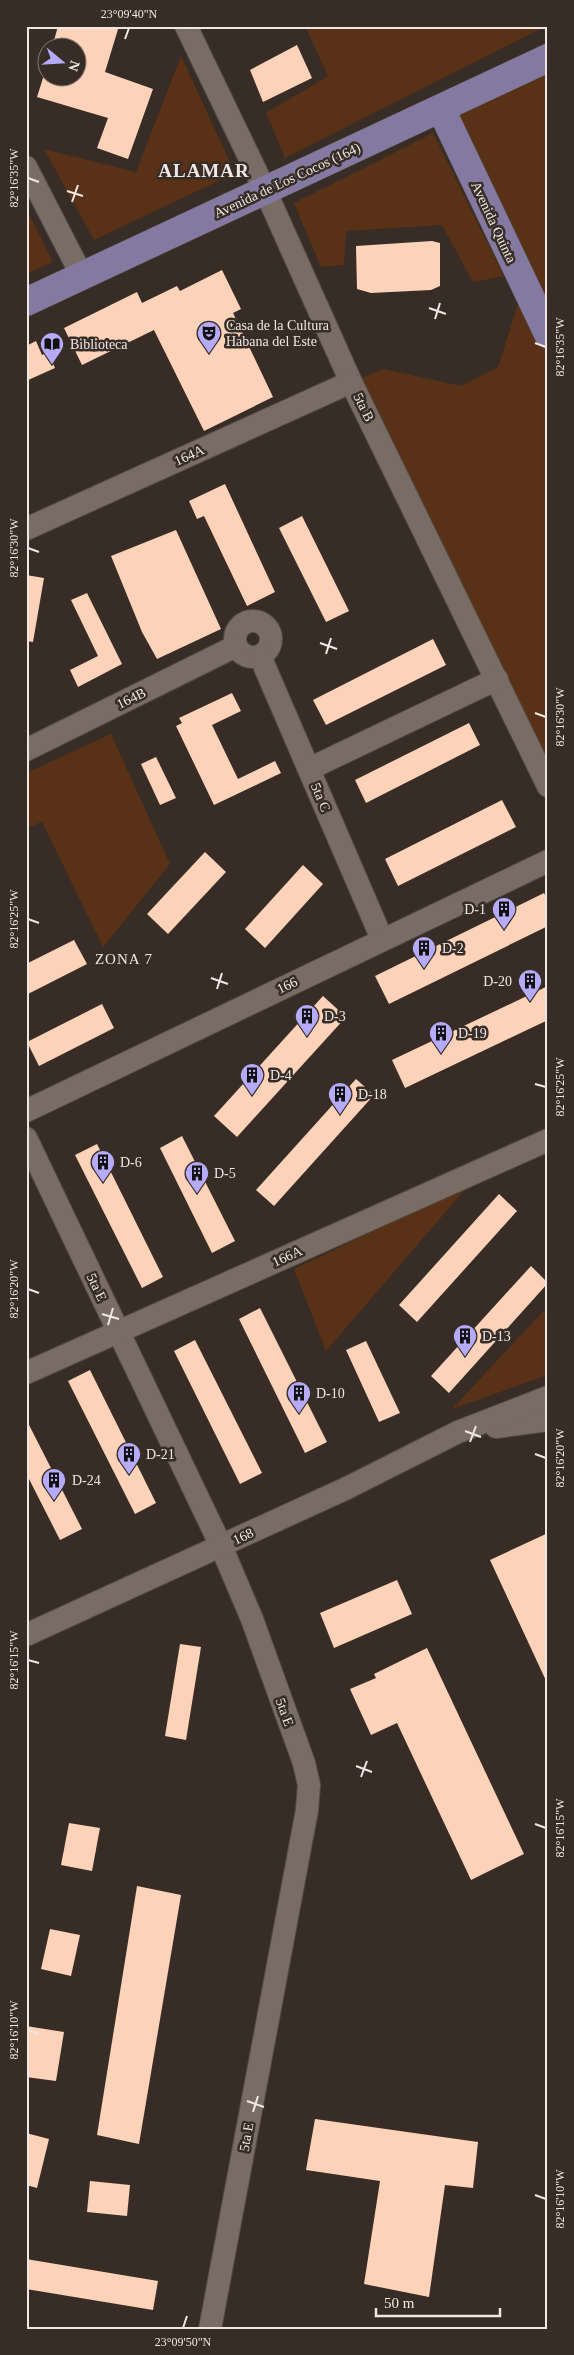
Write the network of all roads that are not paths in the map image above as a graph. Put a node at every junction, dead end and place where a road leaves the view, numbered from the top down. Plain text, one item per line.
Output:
1 (186, 26) edge
2 (548, 58) edge
3 (441, 109) junction
4 (26, 167) edge
5 (265, 190) junction
6 (82, 276) junction
7 (26, 302) edge
8 (548, 334) edge
9 (351, 382) junction
10 (26, 529) edge
11 (236, 646) junction
12 (260, 656) junction
13 (496, 679) junction
14 (26, 750) edge
15 (309, 768) junction
16 (548, 786) edge
17 (548, 860) edge
18 (382, 939) junction
19 (26, 1111) edge
20 (26, 1138) edge
21 (548, 1140) edge
22 (118, 1332) junction
23 (26, 1373) edge
24 (548, 1397) edge
25 (548, 1420) edge
26 (458, 1432) junction
27 (221, 1546) junction
28 (26, 1636) edge
29 (210, 2329) edge

1 - 5 street, 5ta B
2 - 3 main road, Avenida de Los Cocos (164)
3 - 5 main road, Avenida de Los Cocos (164)
3 - 8 main road, Avenida Quinta
4 - 6 street
5 - 6 main road, Avenida de Los Cocos (164)
5 - 9 street, 5ta B
6 - 7 main road, Avenida de Los Cocos (164)
9 - 10 street, 164A
9 - 13 street, 5ta B
11 - 12 street
11 - 12 street
11 - 14 street, 164B
12 - 15 street, 5ta C
13 - 15 street
13 - 16 street, 5ta B
15 - 18 street, 5ta C
17 - 18 street, 166
18 - 19 street, 166
20 - 22 street, 5ta E
21 - 22 street, 166A
22 - 23 street, 166A
22 - 27 street, 5ta E
24 - 26 street, 168
25 - 26 street, 168
26 - 27 street, 168
27 - 28 street, 168
27 - 29 street, 5ta E

